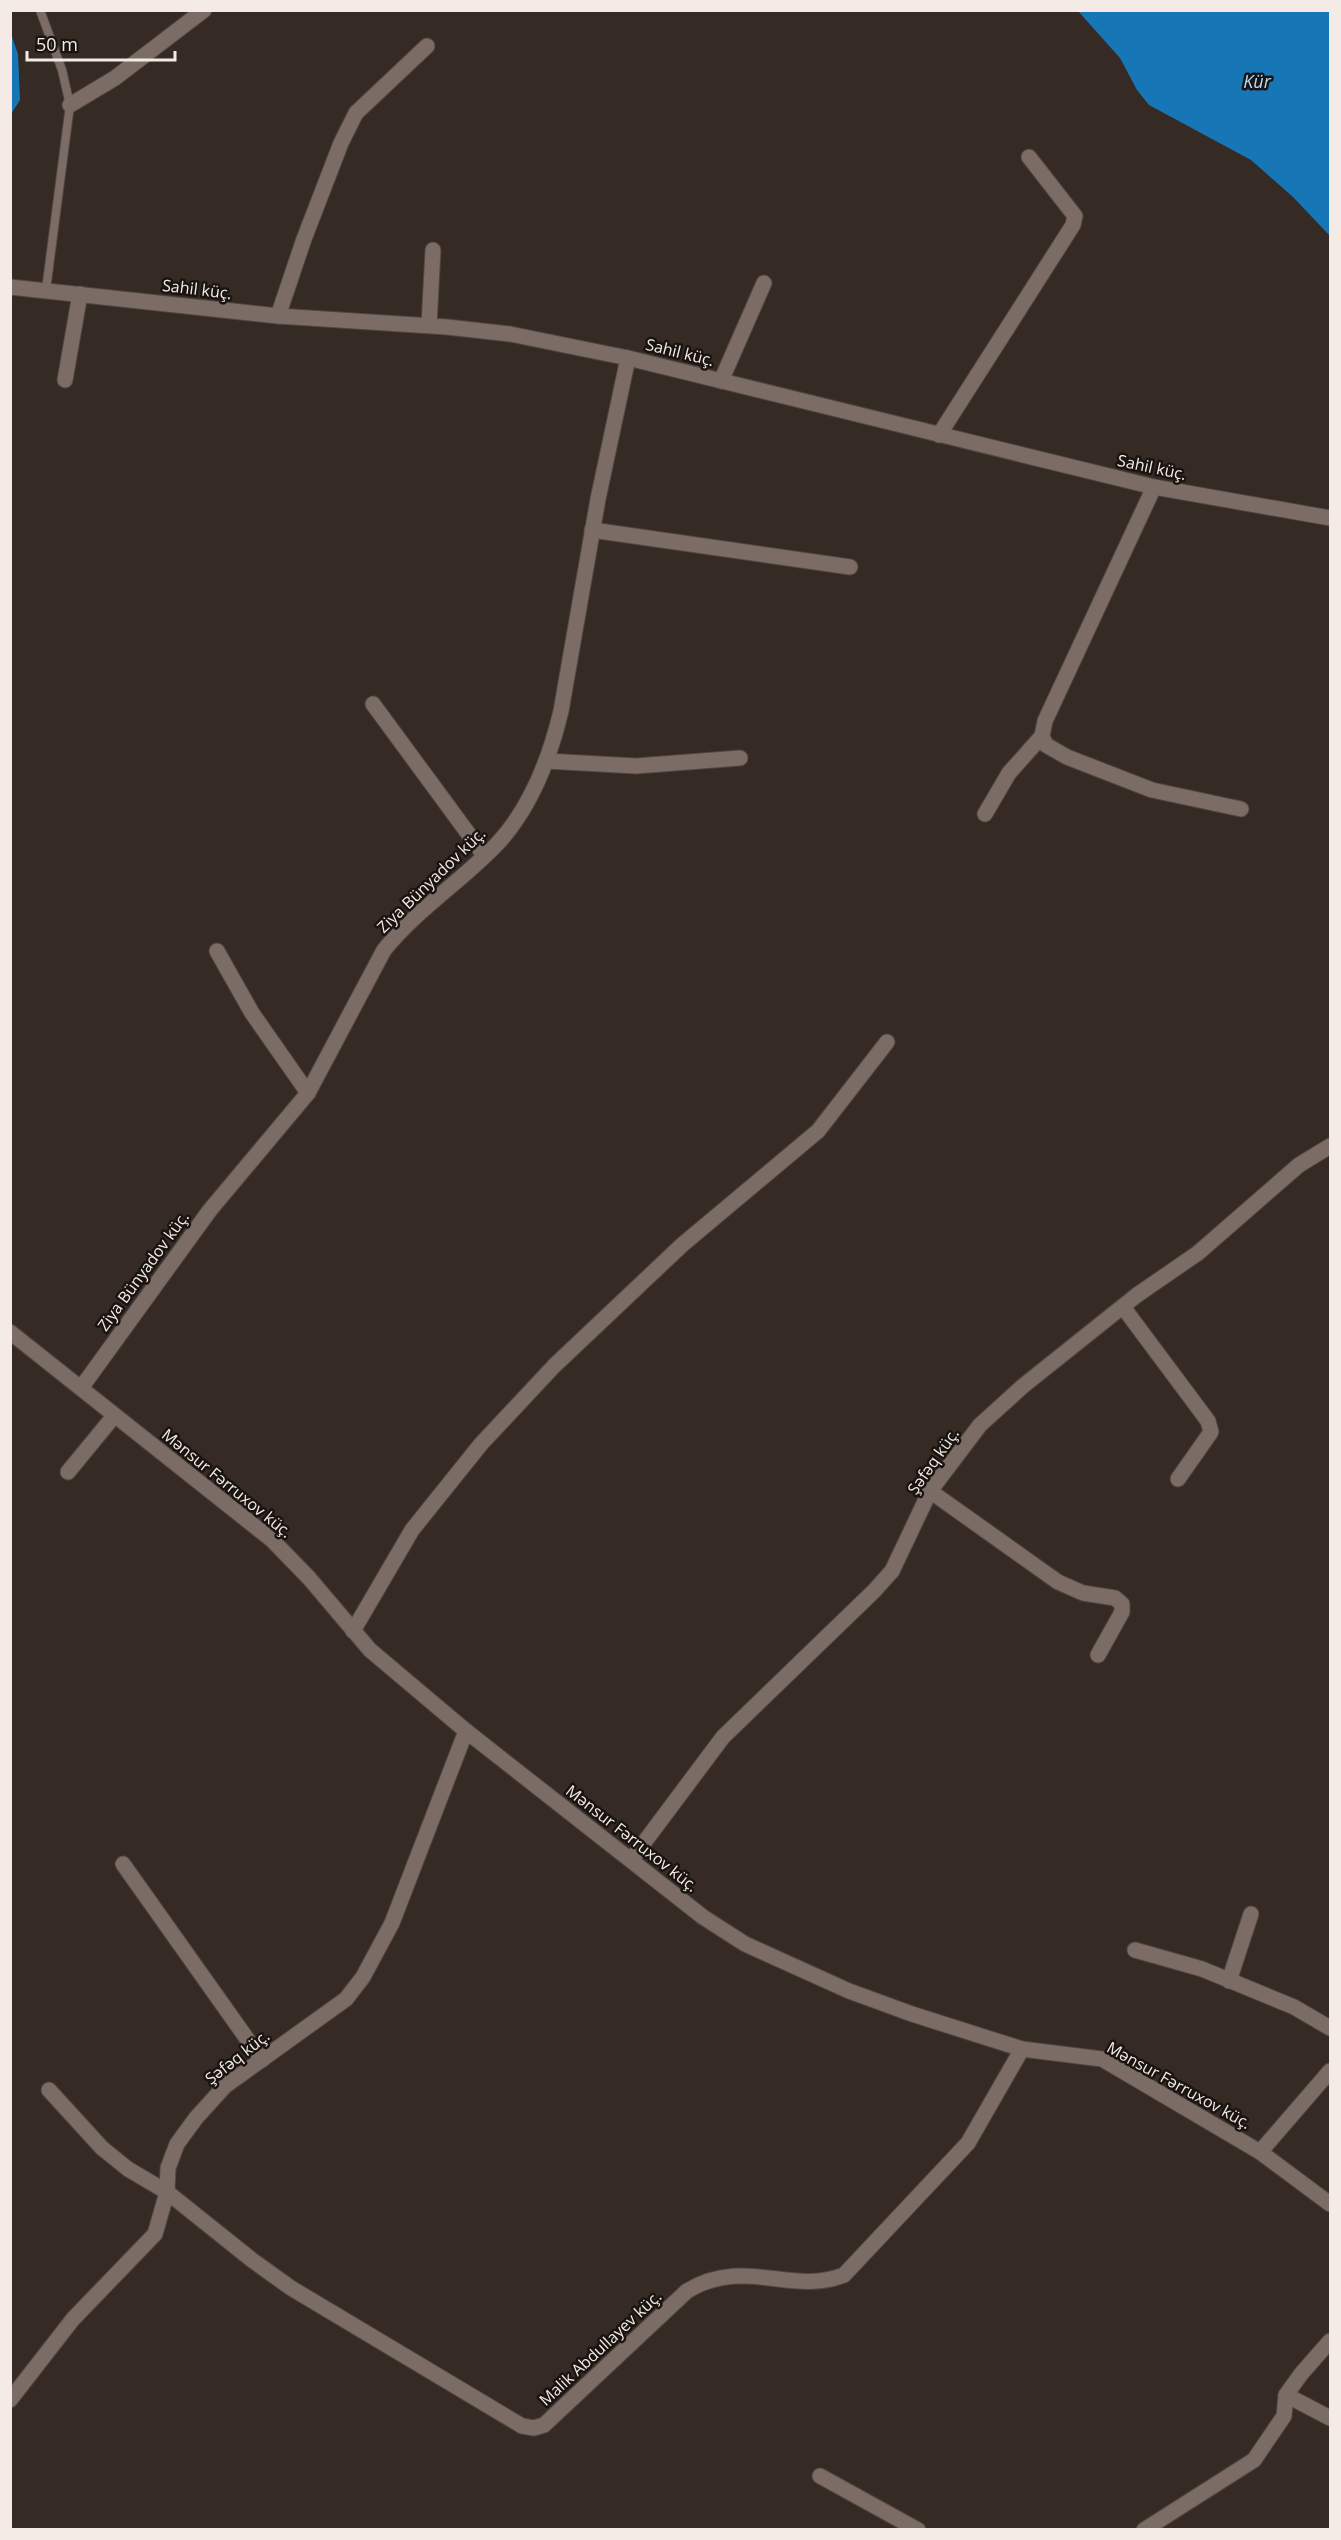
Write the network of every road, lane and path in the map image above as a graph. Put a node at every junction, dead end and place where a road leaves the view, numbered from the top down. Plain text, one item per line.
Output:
1 (40, 10) edge
2 (204, 10) edge
3 (427, 46) dead end
4 (70, 105) junction
5 (1029, 157) dead end
6 (433, 250) dead end
7 (764, 283) dead end
8 (10, 287) edge
9 (46, 290) junction
10 (80, 294) junction
11 (278, 316) junction
12 (429, 326) junction
13 (628, 358) junction
14 (65, 380) dead end
15 (721, 381) junction
16 (939, 435) junction
17 (1154, 487) junction
18 (1330, 518) edge
19 (592, 530) junction
20 (850, 567) dead end
21 (373, 704) dead end
22 (1042, 736) junction
23 (740, 758) dead end
24 (546, 761) junction
25 (1241, 809) dead end
26 (985, 814) dead end
27 (484, 855) junction
28 (217, 951) dead end
29 (887, 1042) dead end
30 (308, 1093) junction
31 (1330, 1146) edge
32 (1123, 1307) junction
33 (10, 1332) edge
34 (81, 1388) junction
35 (114, 1416) junction
36 (68, 1473) dead end
37 (1178, 1479) dead end
38 (930, 1491) junction
39 (354, 1631) junction
40 (1098, 1655) dead end
41 (466, 1731) junction
42 (631, 1860) junction
43 (123, 1864) dead end
44 (1251, 1914) dead end
45 (1135, 1950) dead end
46 (1229, 1981) junction
47 (1330, 2028) edge
48 (1022, 2049) junction
49 (262, 2060) junction
50 (1330, 2071) edge
51 (49, 2090) dead end
52 (1260, 2152) junction
53 (167, 2192) junction
54 (1330, 2204) edge
55 (1330, 2342) edge
56 (1286, 2395) junction
57 (10, 2400) edge
58 (1330, 2418) edge
59 (820, 2476) dead end
60 (918, 2529) edge
61 (1146, 2529) edge

1 - 4 lane
2 - 4 street
3 - 11 street
4 - 9 lane
5 - 16 street
6 - 12 street
7 - 15 street
8 - 9 street, Sahil küç.
9 - 10 street, Sahil küç.
10 - 11 street, Sahil küç.
10 - 14 street
11 - 12 street, Sahil küç.
12 - 13 street, Sahil küç.
13 - 15 street, Sahil küç.
13 - 19 street, Ziya Bünyadov küç.
15 - 16 street, Sahil küç.
16 - 17 street, Sahil küç.
17 - 18 street, Sahil küç.
17 - 22 street
19 - 20 street
19 - 24 street, Ziya Bünyadov küç.
21 - 27 street
22 - 25 street
22 - 26 street
23 - 24 street
24 - 27 street, Ziya Bünyadov küç.
27 - 30 street, Ziya Bünyadov küç.
28 - 30 street
29 - 39 street
30 - 34 street, Ziya Bünyadov küç.
31 - 32 street, Şəfəq küç.
32 - 37 street
32 - 38 street, Şəfəq küç.
33 - 34 street, Mənsur Fərruxov küç.
34 - 35 street, Mənsur Fərruxov küç.
35 - 36 street
35 - 39 street, Mənsur Fərruxov küç.
38 - 40 street
38 - 42 street, Şəfəq küç.
39 - 41 street, Mənsur Fərruxov küç.
41 - 42 street, Mənsur Fərruxov küç.
41 - 49 street, Şəfəq küç.
42 - 48 street, Mənsur Fərruxov küç.
43 - 49 street
44 - 46 street
45 - 46 street
46 - 47 street
48 - 52 street, Mənsur Fərruxov küç.
48 - 53 street, Malik Abdullayev küç.
49 - 53 street, Şəfəq küç.
50 - 52 street
51 - 53 street, Malik Abdullayev küç.
52 - 54 street, Mənsur Fərruxov küç.
53 - 57 street, Şəfəq küç.
55 - 56 street
56 - 58 street
56 - 61 street
59 - 60 street

